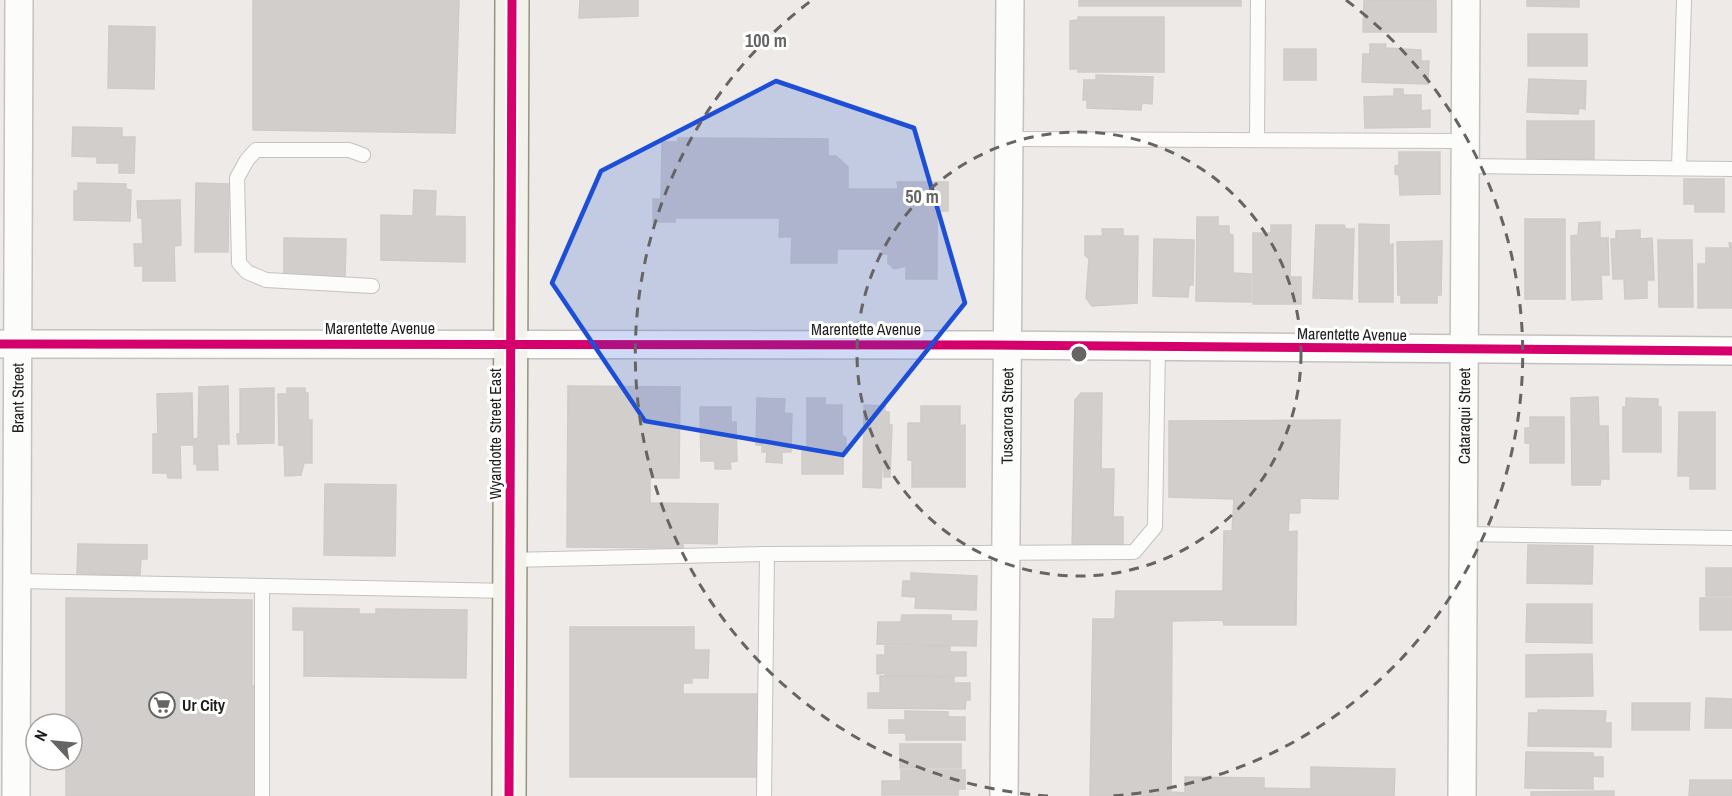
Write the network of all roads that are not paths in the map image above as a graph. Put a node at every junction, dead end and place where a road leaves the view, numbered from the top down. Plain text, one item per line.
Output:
1 (19, 0) edge
2 (512, 0) edge
3 (1010, 0) edge
4 (1258, 0) edge
5 (1466, 0) edge
6 (1684, 0) edge
7 (1009, 139) junction
8 (1257, 140) junction
9 (1465, 154) junction
10 (363, 155) dead end
11 (1679, 168) junction
12 (1732, 169) edge
13 (372, 286) dead end
14 (9, 344) edge
15 (511, 344) junction
16 (1007, 345) junction
17 (1158, 346) junction
18 (1464, 350) junction
19 (1732, 351) edge
20 (1463, 534) junction
21 (1732, 538) edge
22 (766, 554) junction
23 (1006, 554) junction
24 (510, 575) junction
25 (17, 581) junction
26 (262, 586) junction
27 (16, 796) edge
28 (262, 796) edge
29 (510, 796) edge
30 (764, 796) edge
31 (1004, 796) edge
32 (1462, 796) edge

1 - 14 street, Brant Street
2 - 15 main road, Wyandotte Street East
3 - 7 street, Tuscarora Street
4 - 8 lane
5 - 9 street, Cataraqui Street
6 - 11 lane
7 - 8 lane
7 - 16 street, Tuscarora Street
8 - 9 lane
9 - 11 lane
9 - 18 street, Cataraqui Street
10 - 13 lane
11 - 12 lane
14 - 15 street, Marentette Avenue
14 - 25 street, Brant Street
15 - 16 street, Marentette Avenue
15 - 24 main road, Wyandotte Street East
16 - 17 street, Marentette Avenue
16 - 23 street, Tuscarora Street
17 - 18 street, Marentette Avenue
17 - 23 lane
18 - 19 street, Marentette Avenue
18 - 20 street, Cataraqui Street
20 - 21 lane
20 - 32 street, Cataraqui Street
22 - 23 lane
22 - 24 lane
22 - 30 lane
23 - 31 street, Tuscarora Street
24 - 26 lane
24 - 29 main road, Wyandotte Street East
25 - 26 lane
25 - 27 street, Brant Street
26 - 28 lane

